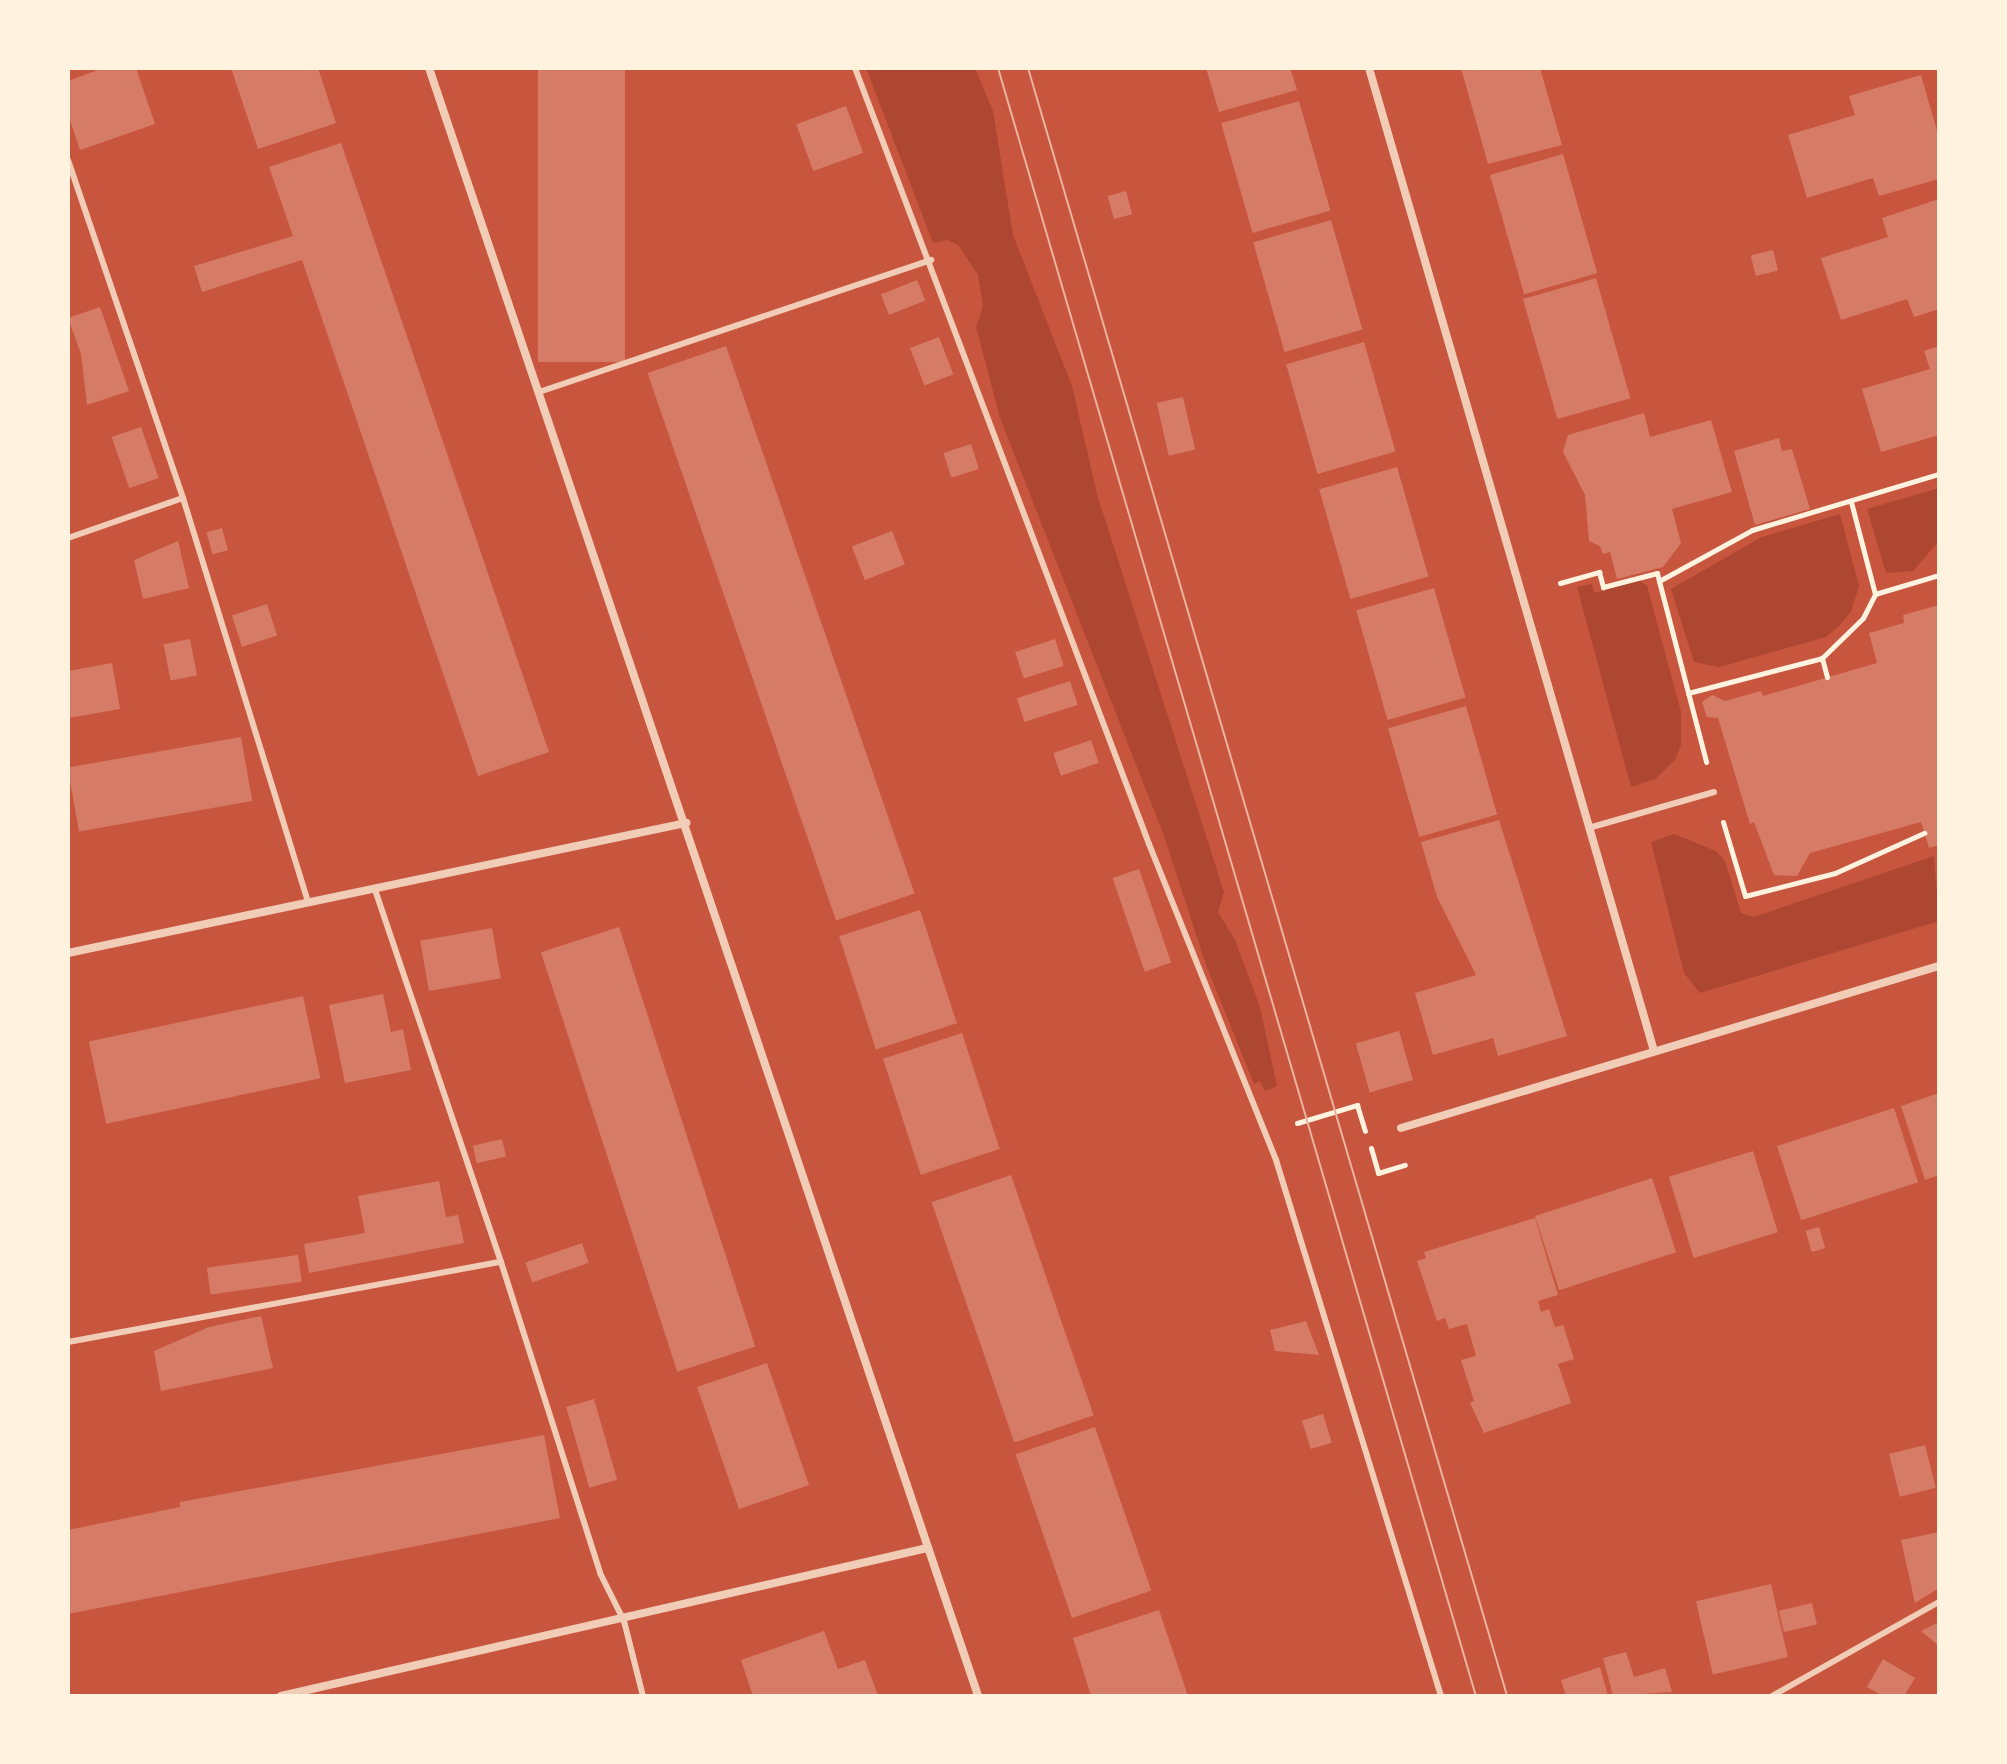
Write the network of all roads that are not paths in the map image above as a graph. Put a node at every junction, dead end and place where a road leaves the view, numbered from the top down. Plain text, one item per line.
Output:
1 (429, 68) edge
2 (855, 68) edge
3 (1369, 68) edge
4 (68, 160) edge
5 (931, 260) junction
6 (539, 392) junction
7 (183, 498) junction
8 (68, 538) edge
9 (1714, 792) road end
10 (686, 823) junction
11 (1592, 827) junction
12 (375, 889) junction
13 (308, 901) junction
14 (68, 953) edge
15 (1939, 966) edge
16 (1654, 1051) junction
17 (1401, 1128) dead end
18 (501, 1262) junction
19 (68, 1342) edge
20 (927, 1548) junction
21 (1939, 1602) edge
22 (624, 1621) junction
23 (281, 1696) edge
24 (643, 1696) edge
25 (978, 1696) edge
26 (1441, 1696) edge
27 (1772, 1696) edge

1 - 6 street
2 - 5 lane
3 - 11 street
4 - 7 lane
5 - 6 lane
5 - 26 lane
6 - 10 street
7 - 8 lane
7 - 13 lane
9 - 11 lane
10 - 12 street
10 - 20 street
11 - 16 street
12 - 13 street
12 - 18 lane
13 - 14 street
15 - 16 street
16 - 17 street
18 - 19 lane
18 - 22 lane
20 - 22 street
20 - 25 street
21 - 27 lane
22 - 23 street
22 - 24 lane

